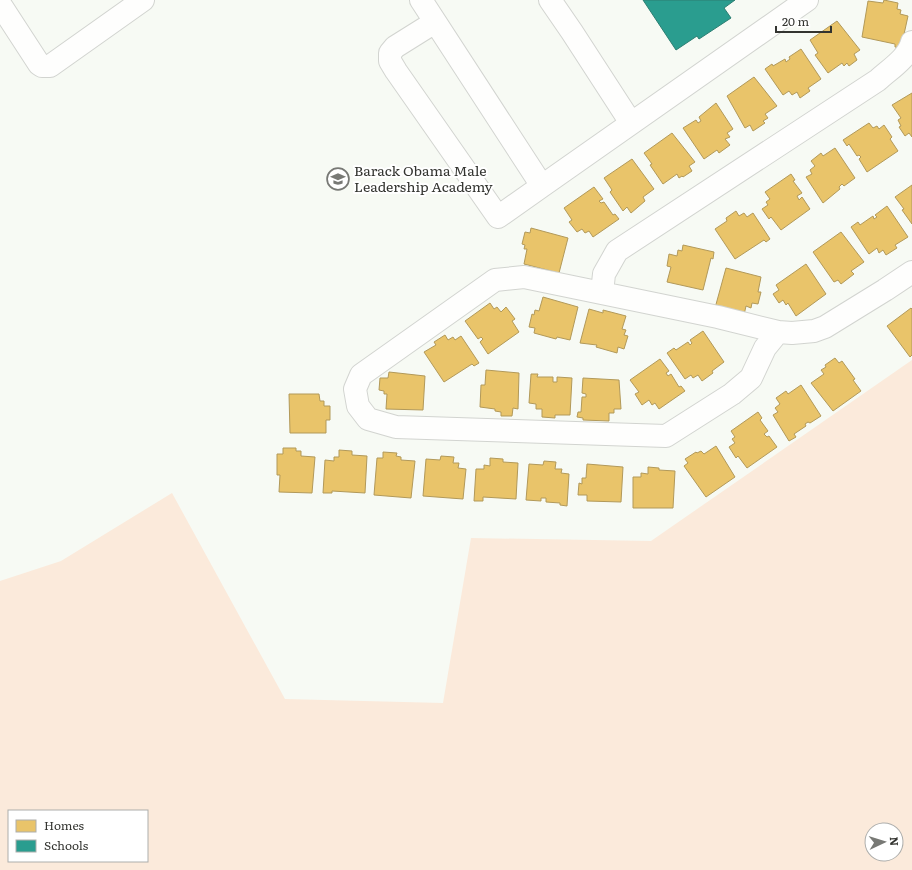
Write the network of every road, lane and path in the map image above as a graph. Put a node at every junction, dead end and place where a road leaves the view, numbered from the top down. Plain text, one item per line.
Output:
1 (421, 0) edge
2 (550, 0) edge
3 (807, 0) edge
4 (139, 1) edge
5 (0, 4) edge
6 (435, 22) junction
7 (912, 42) edge
8 (631, 123) junction
9 (542, 186) junction
10 (912, 272) edge
11 (602, 293) junction
12 (778, 332) junction

1 - 6 lane
2 - 8 lane
3 - 8 lane
4 - 5 lane
6 - 9 lane
6 - 9 lane
7 - 11 lane
8 - 9 lane
10 - 12 lane
11 - 12 lane
11 - 12 lane

